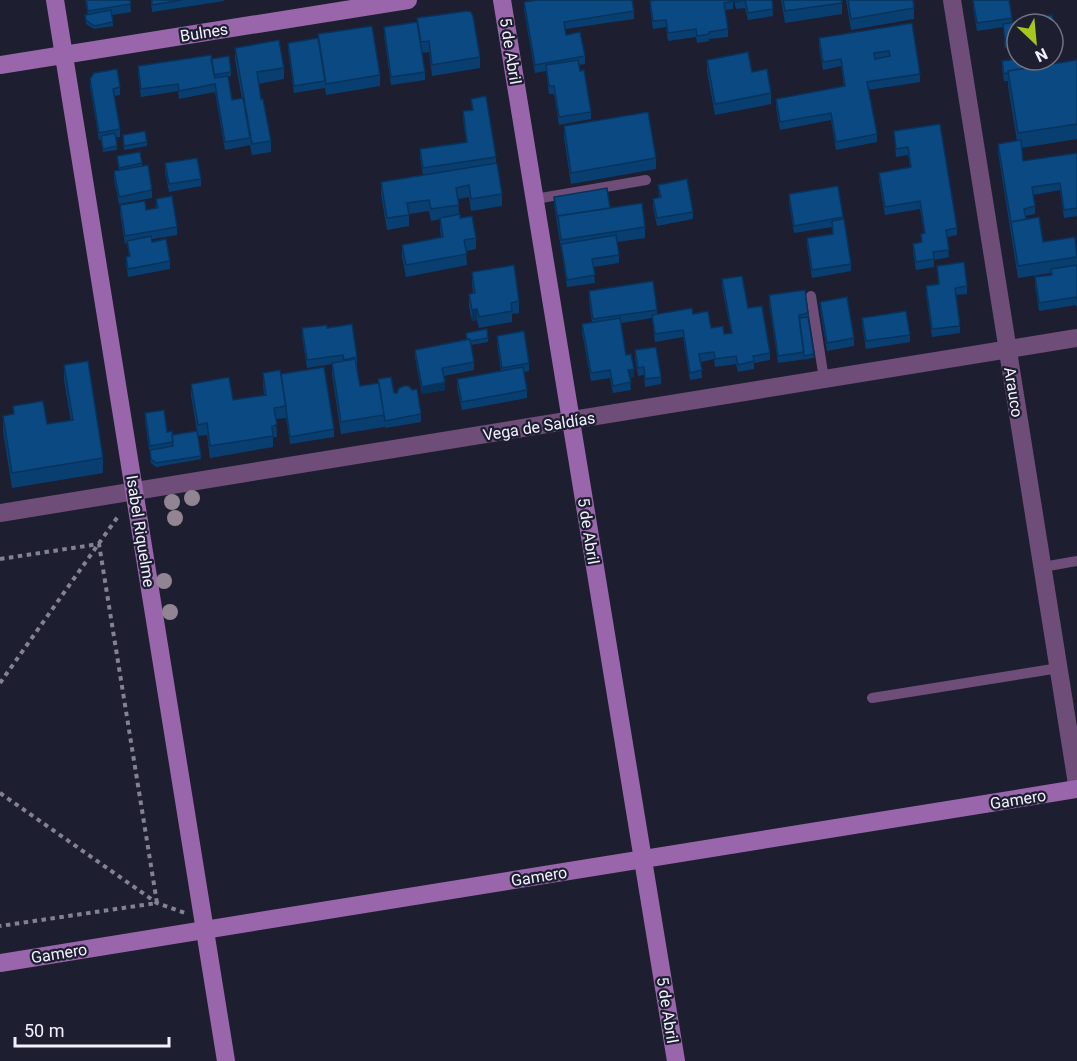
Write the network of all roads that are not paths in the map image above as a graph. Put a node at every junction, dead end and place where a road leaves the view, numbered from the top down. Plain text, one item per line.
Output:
1 (55, 0) edge
2 (408, 0) edge
3 (502, 0) edge
4 (952, 0) edge
5 (64, 55) junction
6 (0, 65) edge
7 (646, 180) dead end
8 (535, 199) junction
9 (811, 296) dead end
10 (1077, 338) edge
11 (1008, 349) junction
12 (824, 379) junction
13 (571, 420) junction
14 (135, 492) junction
15 (0, 513) edge
16 (1077, 561) edge
17 (1042, 567) junction
18 (1059, 668) junction
19 (872, 698) dead end
20 (1077, 783) edge
21 (1077, 789) edge
22 (643, 859) junction
23 (205, 930) junction
24 (0, 963) edge
25 (226, 1061) edge
26 (676, 1061) edge

1 - 5 street, Isabel Riquelme
2 - 5 street, Bulnes
3 - 8 street, 5 de Abril
4 - 11 street, Arauco
5 - 6 street, Bulnes
5 - 14 street, Isabel Riquelme
7 - 8 lane
8 - 13 street, 5 de Abril
9 - 12 lane
10 - 11 street, Vega de Saldías
11 - 12 street, Vega de Saldías
11 - 17 street, Arauco
12 - 13 street, Vega de Saldías
13 - 14 street, Vega de Saldías
13 - 22 street, 5 de Abril
14 - 15 street, Vega de Saldías
14 - 23 street, Isabel Riquelme
16 - 17 lane
17 - 18 street, Arauco
18 - 19 lane
18 - 20 street, Arauco
21 - 22 street, Gamero
22 - 23 street, Gamero
22 - 26 street, 5 de Abril
23 - 24 street, Gamero
23 - 25 street, Isabel Riquelme

